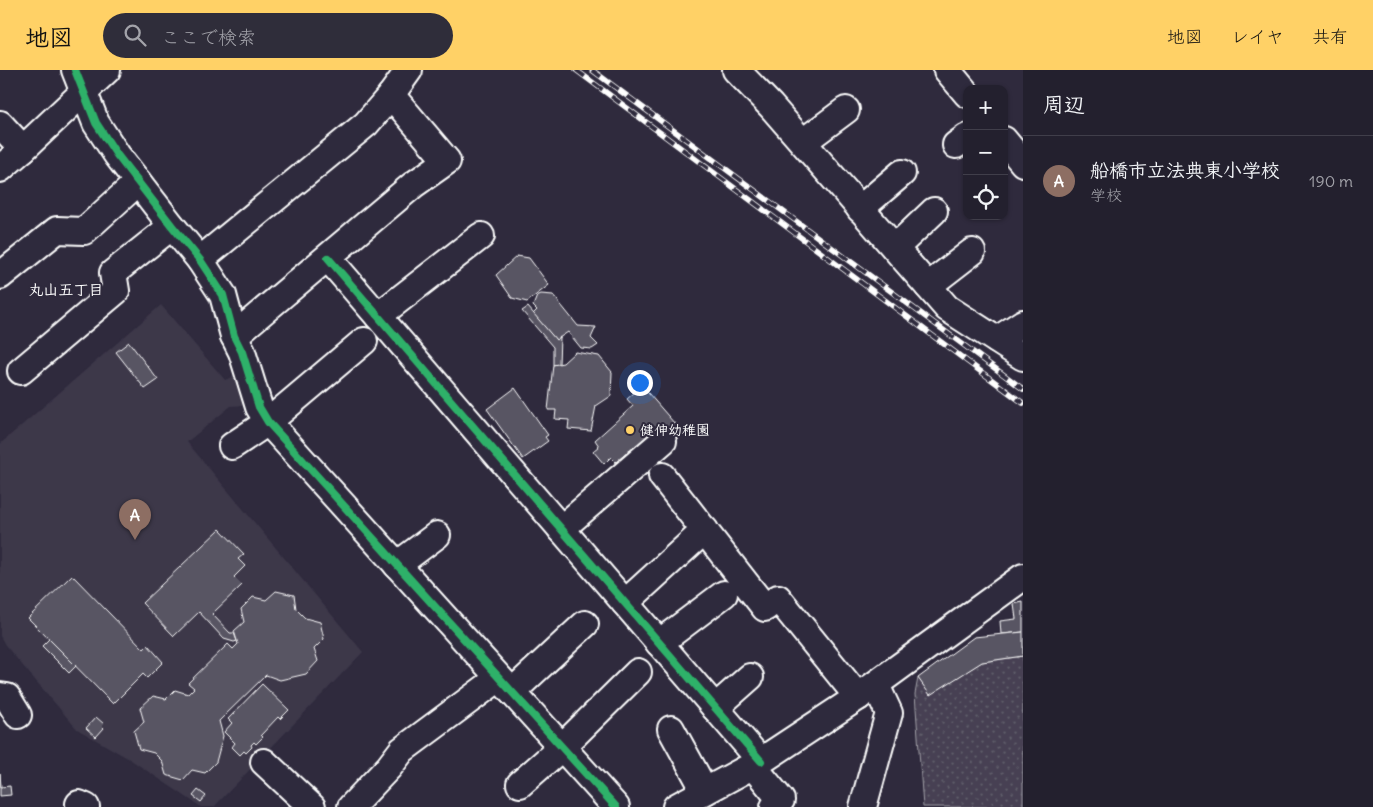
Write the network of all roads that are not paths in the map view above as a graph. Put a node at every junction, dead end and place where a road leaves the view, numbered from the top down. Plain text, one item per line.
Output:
1 (107, 70) edge
2 (409, 70) edge
3 (947, 70) edge
4 (740, 72) edge
5 (79, 82) edge
6 (963, 89) edge
7 (391, 95) junction
8 (846, 110) dead end
9 (0, 124) edge
10 (803, 142) junction
11 (1008, 145) edge
12 (23, 149) junction
13 (1023, 163) edge
14 (0, 169) edge
15 (902, 172) dead end
16 (138, 182) junction
17 (860, 209) junction
18 (934, 211) dead end
19 (172, 226) junction
20 (481, 236) dead end
21 (895, 248) junction
22 (972, 252) dead end
23 (328, 258) junction
24 (200, 260) junction
25 (0, 276) edge
26 (928, 286) junction
27 (378, 316) junction
28 (1023, 323) edge
29 (234, 336) junction
30 (997, 340) junction
31 (364, 341) dead end
32 (1023, 357) edge
33 (21, 371) dead end
34 (268, 422) junction
35 (662, 441) dead end
36 (232, 446) dead end
37 (662, 476) dead end
38 (561, 529) junction
39 (705, 530) junction
40 (437, 535) dead end
41 (397, 565) junction
42 (1023, 577) edge
43 (724, 594) dead end
44 (625, 604) junction
45 (585, 624) dead end
46 (659, 643) junction
47 (638, 672) dead end
48 (750, 677) dead end
49 (506, 685) junction
50 (867, 691) junction
51 (0, 696) edge
52 (715, 708) junction
53 (18, 715) dead end
54 (672, 729) dead end
55 (562, 747) junction
56 (264, 762) dead end
57 (757, 763) junction
58 (520, 784) dead end
59 (705, 791) junction
60 (312, 807) edge
61 (351, 807) edge
62 (616, 807) edge
63 (676, 807) edge
64 (774, 807) edge
65 (864, 807) edge

1 - 5 street
2 - 7 street
3 - 6 street
4 - 10 street
5 - 12 street
5 - 16 street
7 - 23 street
7 - 24 street
8 - 10 street
9 - 12 street
10 - 17 street
11 - 13 street
12 - 14 street
15 - 17 street
16 - 19 street
16 - 25 street
17 - 21 street
18 - 21 street
19 - 24 street
19 - 33 street
20 - 27 street
21 - 26 street
22 - 26 street
23 - 27 street
23 - 29 street
24 - 29 street
26 - 30 street
27 - 38 street
28 - 30 street
29 - 34 street
30 - 32 street
31 - 34 street
34 - 36 street
34 - 41 street
35 - 38 street
37 - 39 street
38 - 44 street
39 - 44 street
39 - 50 street
40 - 41 street
41 - 49 street
42 - 50 street
43 - 46 street
44 - 46 street
45 - 49 street
46 - 52 street
47 - 55 street
48 - 52 street
49 - 55 street
49 - 61 street
50 - 57 street
50 - 65 street
51 - 53 street
52 - 57 street
54 - 59 street
55 - 58 street
55 - 62 street
56 - 60 street
57 - 59 street
57 - 64 street
59 - 63 street

